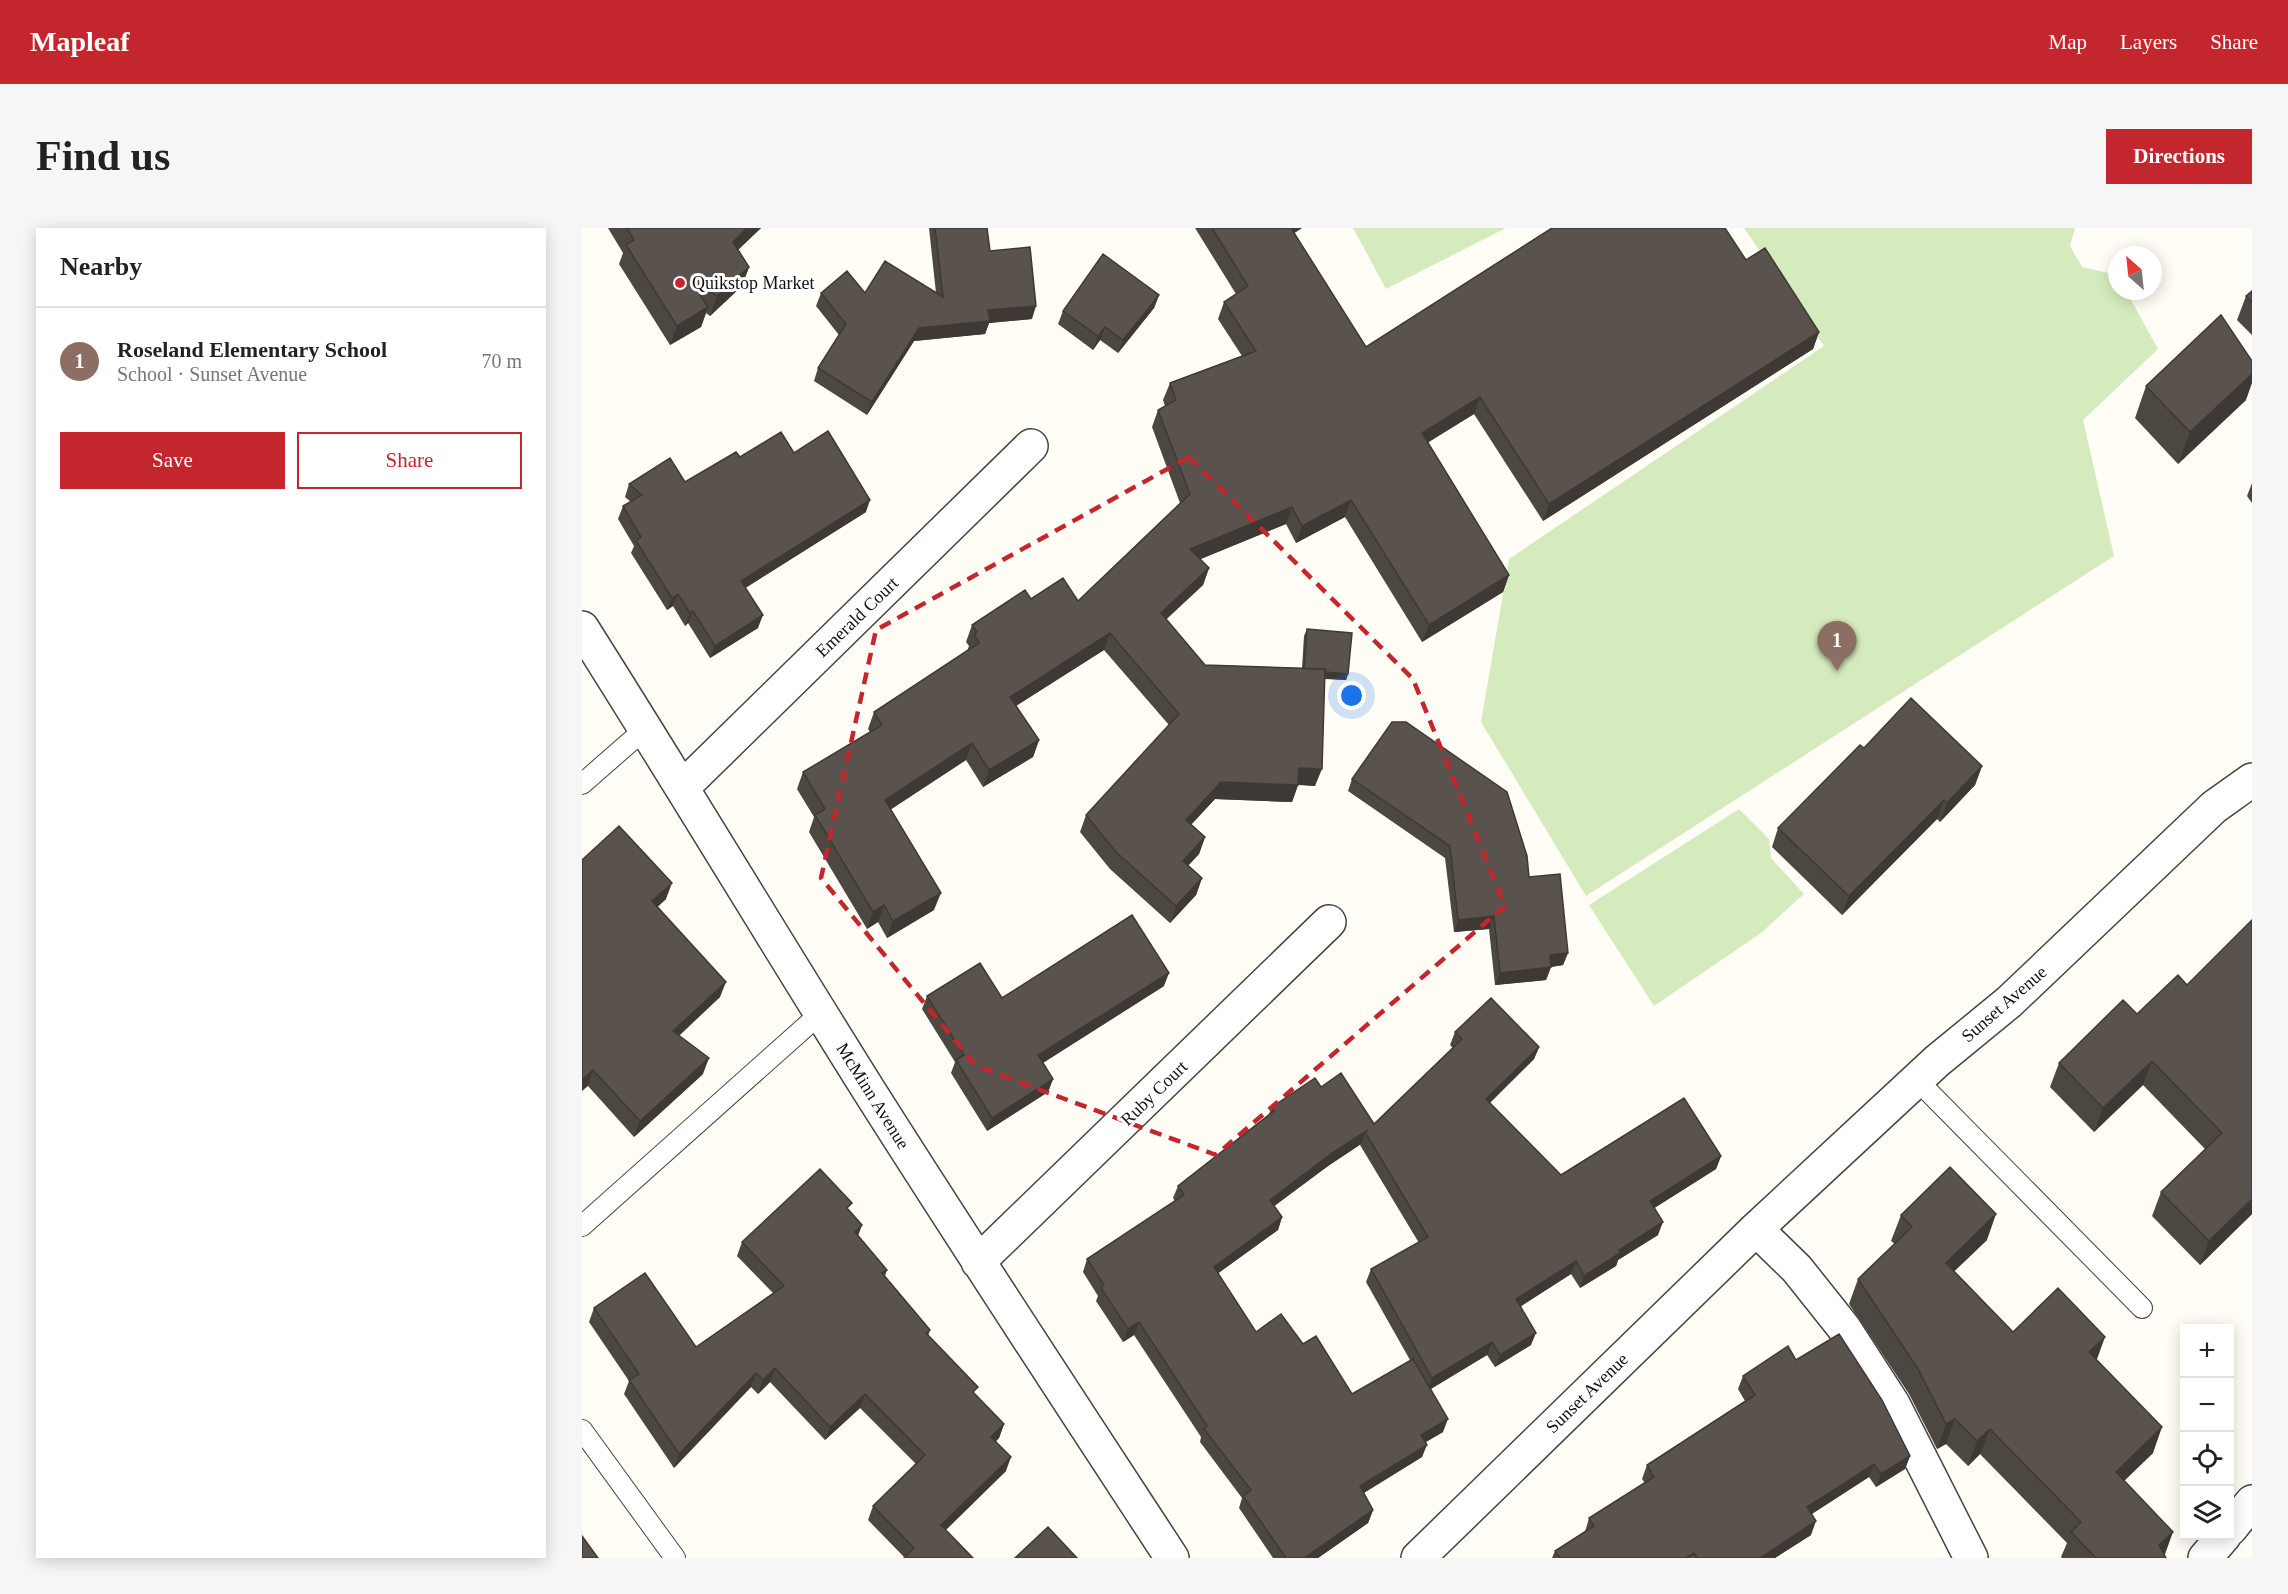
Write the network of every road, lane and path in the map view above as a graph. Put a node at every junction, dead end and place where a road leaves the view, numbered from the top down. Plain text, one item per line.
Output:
1 (1031, 446) dead end
2 (582, 628) edge
3 (646, 728) junction
4 (2252, 780) edge
5 (582, 784) edge
6 (683, 787) junction
7 (1329, 922) dead end
8 (822, 1012) junction
9 (1917, 1080) junction
10 (582, 1226) edge
11 (1755, 1229) junction
12 (978, 1262) junction
13 (2142, 1308) dead end
14 (582, 1430) edge
15 (2252, 1502) edge
16 (2234, 1523) edge
17 (2221, 1540) edge
18 (675, 1558) edge
19 (1172, 1558) edge
20 (1418, 1558) edge
21 (1971, 1558) edge
22 (2205, 1558) edge

1 - 6 street, Emerald Court
2 - 3 street, McMinn Avenue
3 - 5 lane
3 - 6 street, McMinn Avenue
4 - 9 street, Sunset Avenue
6 - 8 street, McMinn Avenue
7 - 12 street, Ruby Court
8 - 10 lane
8 - 12 street, McMinn Avenue
9 - 11 street, Sunset Avenue
9 - 13 lane
11 - 20 street, Sunset Avenue
11 - 21 street
12 - 19 street, McMinn Avenue
14 - 18 lane
15 - 16 street
17 - 22 street

